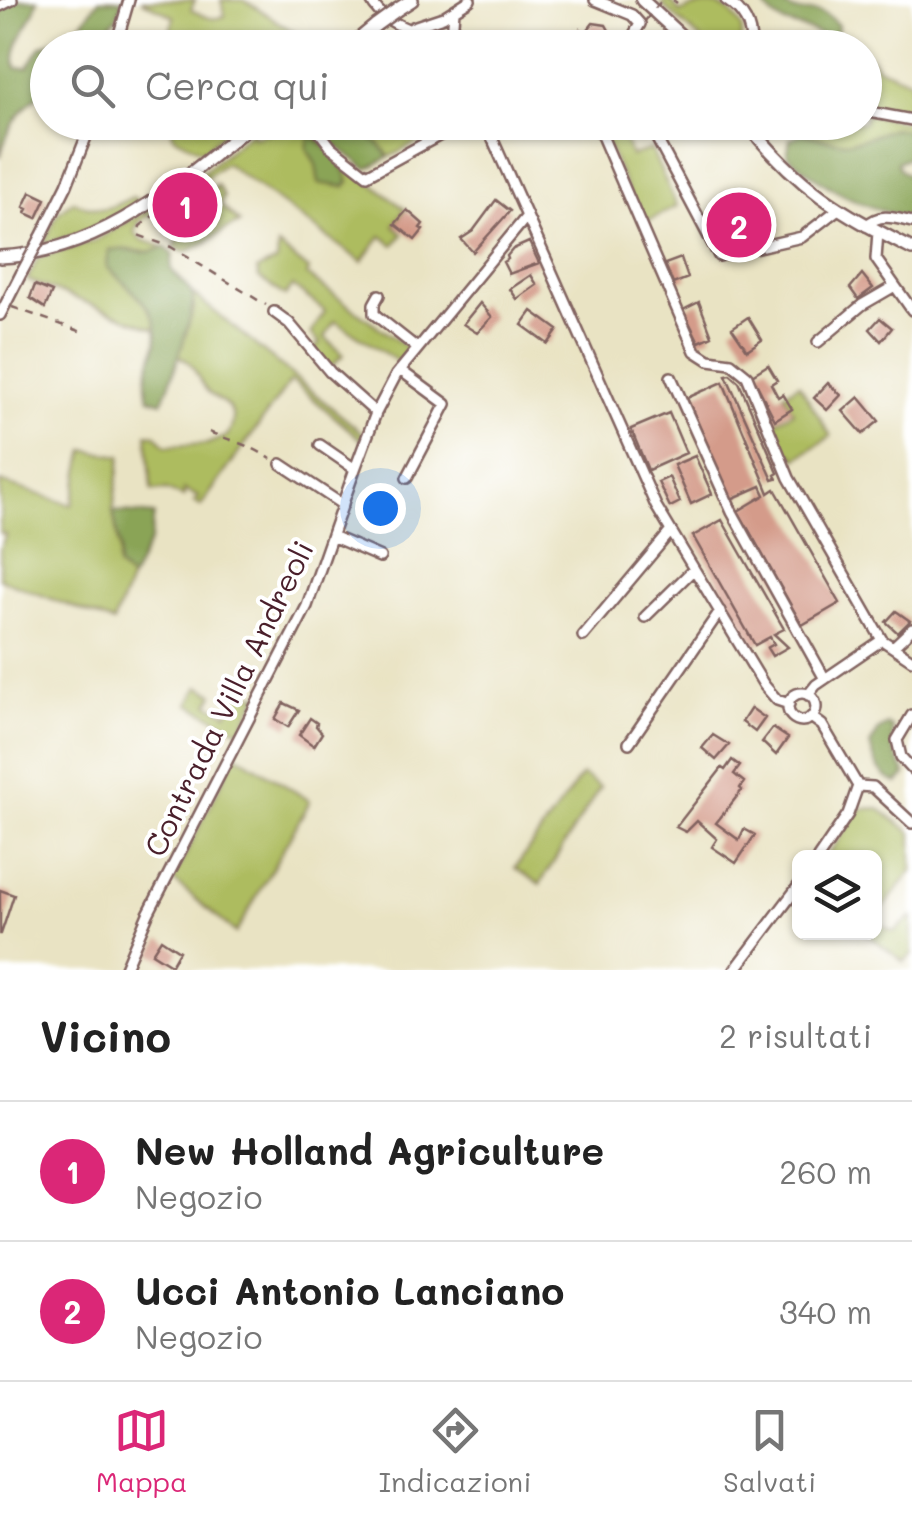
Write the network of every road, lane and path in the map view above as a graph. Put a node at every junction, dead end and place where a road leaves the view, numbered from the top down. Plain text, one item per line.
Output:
1 (12, 0) edge
2 (129, 0) edge
3 (372, 0) edge
4 (412, 0) edge
5 (478, 0) edge
6 (595, 0) edge
7 (642, 0) edge
8 (662, 0) edge
9 (726, 0) edge
10 (0, 6) edge
11 (462, 6) edge
12 (645, 21) dead end
13 (410, 28) junction
14 (120, 30) edge
15 (370, 30) edge
16 (414, 30) edge
17 (636, 30) edge
18 (674, 30) edge
19 (748, 30) edge
20 (882, 114) edge
21 (912, 120) edge
22 (85, 140) edge
23 (232, 140) edge
24 (326, 140) edge
25 (431, 140) edge
26 (493, 140) edge
27 (604, 140) edge
28 (658, 140) edge
29 (761, 140) edge
30 (170, 202) dead end
31 (837, 210) junction
32 (527, 216) junction
33 (912, 222) edge
34 (872, 229) junction
35 (912, 249) edge
36 (0, 257) edge
37 (894, 287) junction
38 (379, 294) dead end
39 (6, 304) junction
40 (912, 310) edge
41 (274, 312) joint
42 (0, 315) edge
43 (84, 333) dead end
44 (818, 342) dead end
45 (417, 348) junction
46 (400, 370) junction
47 (671, 377) dead end
48 (376, 413) junction
49 (209, 432) dead end
50 (320, 445) dead end
51 (281, 464) joint
52 (355, 469) junction
53 (407, 478) dead end
54 (343, 505) junction
55 (671, 531) junction
56 (334, 536) junction
57 (380, 558) dead end
58 (694, 569) junction
59 (720, 611) junction
60 (646, 617) dead end
61 (912, 629) edge
62 (584, 636) dead end
63 (882, 640) junction
64 (893, 647) junction
65 (912, 660) edge
66 (825, 679) junction
67 (808, 694) junction
68 (788, 704) junction
69 (912, 715) edge
70 (811, 717) junction
71 (629, 743) dead end
72 (912, 769) edge
73 (858, 786) junction
74 (912, 823) edge
75 (823, 850) edge
76 (792, 895) edge
77 (124, 970) edge
78 (735, 970) edge

1 - 10 street
2 - 14 street
3 - 13 street
4 - 15 main road, bridge
5 - 11 street
6 - 17 street
7 - 18 main road
8 - 12 path, bridge
9 - 19 street
11 - 13 street
13 - 16 street
20 - 21 street
22 - 39 street, bridge
23 - 36 main road
24 - 25 street
26 - 32 street
27 - 63 street
28 - 31 street
29 - 31 main road
30 - 41 path
31 - 34 main road
32 - 45 street, Contrada Villa Andreoli
32 - 55 street
33 - 34 street
34 - 35 main road
34 - 37 street
37 - 40 street
37 - 44 street
38 - 45 street
39 - 42 street
39 - 43 path
41 - 48 street
45 - 46 street, Contrada Villa Andreoli
46 - 48 street, Contrada Villa Andreoli
46 - 53 street
47 - 66 street
48 - 52 street, Contrada Villa Andreoli
49 - 51 path
50 - 52 street
51 - 54 street
52 - 54 street, Contrada Villa Andreoli
54 - 56 street, Contrada Villa Andreoli
55 - 58 street
55 - 62 street
56 - 57 street
56 - 77 street, Contrada Villa Andreoli
58 - 59 street
58 - 60 street
59 - 68 street
59 - 71 street
61 - 64 street
63 - 64 street
63 - 66 street
64 - 65 street
66 - 67 street
67 - 68 street
67 - 70 street
68 - 70 street
69 - 72 street
70 - 73 street
73 - 74 street
73 - 75 street
76 - 78 street

